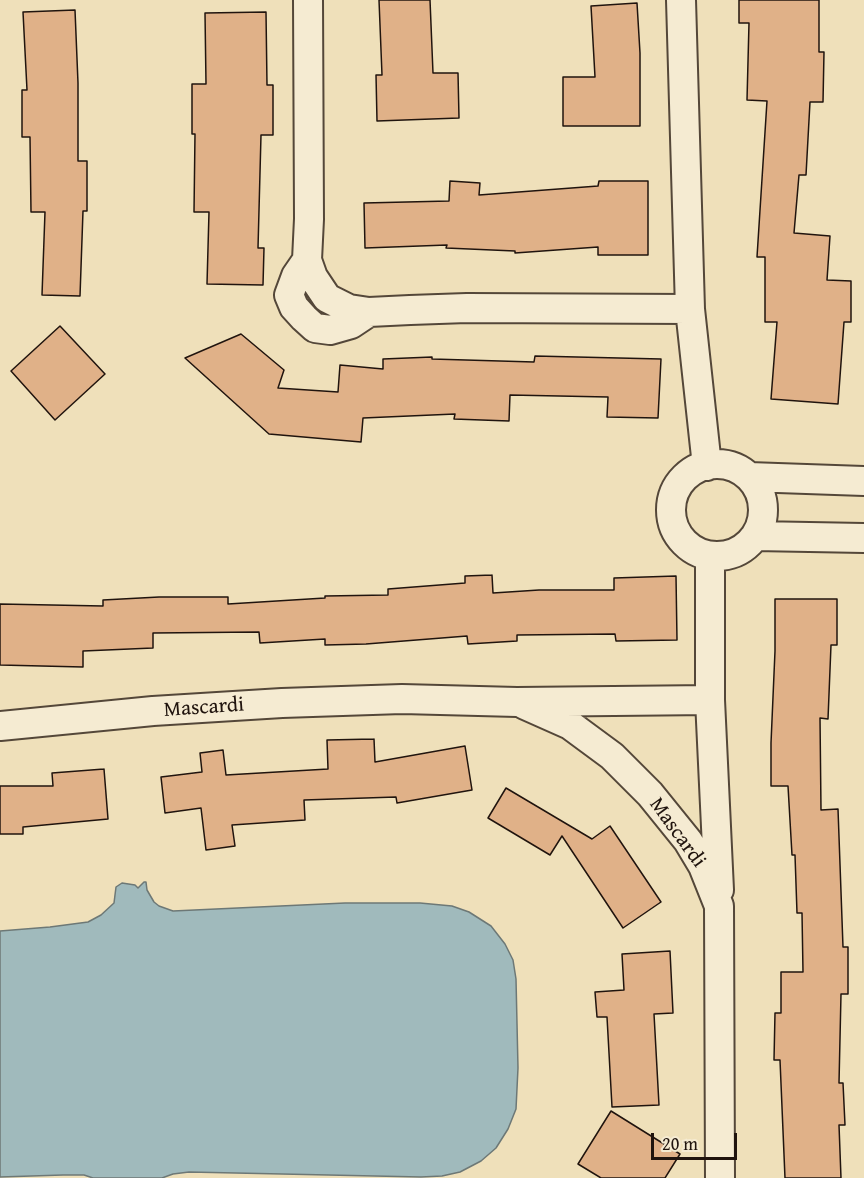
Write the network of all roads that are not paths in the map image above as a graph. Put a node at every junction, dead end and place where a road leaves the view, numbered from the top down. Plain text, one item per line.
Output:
1 (308, 0) edge
2 (681, 0) edge
3 (690, 309) junction
4 (707, 466) junction
5 (749, 477) junction
6 (864, 481) edge
7 (755, 536) junction
8 (864, 538) edge
9 (711, 556) junction
10 (710, 700) junction
11 (517, 702) junction
12 (0, 726) edge
13 (719, 906) junction
14 (720, 1139) junction
15 (712, 1178) edge
16 (720, 1178) edge

1 - 3 street
2 - 3 street
3 - 4 street
4 - 5 street
4 - 9 street
5 - 6 street
5 - 7 street
7 - 8 street
7 - 9 street
9 - 10 street
10 - 11 street, Mascardi
10 - 13 street
11 - 12 street, Mascardi
11 - 13 street, Mascardi
13 - 14 street, Mascardi
14 - 15 street
14 - 16 street

